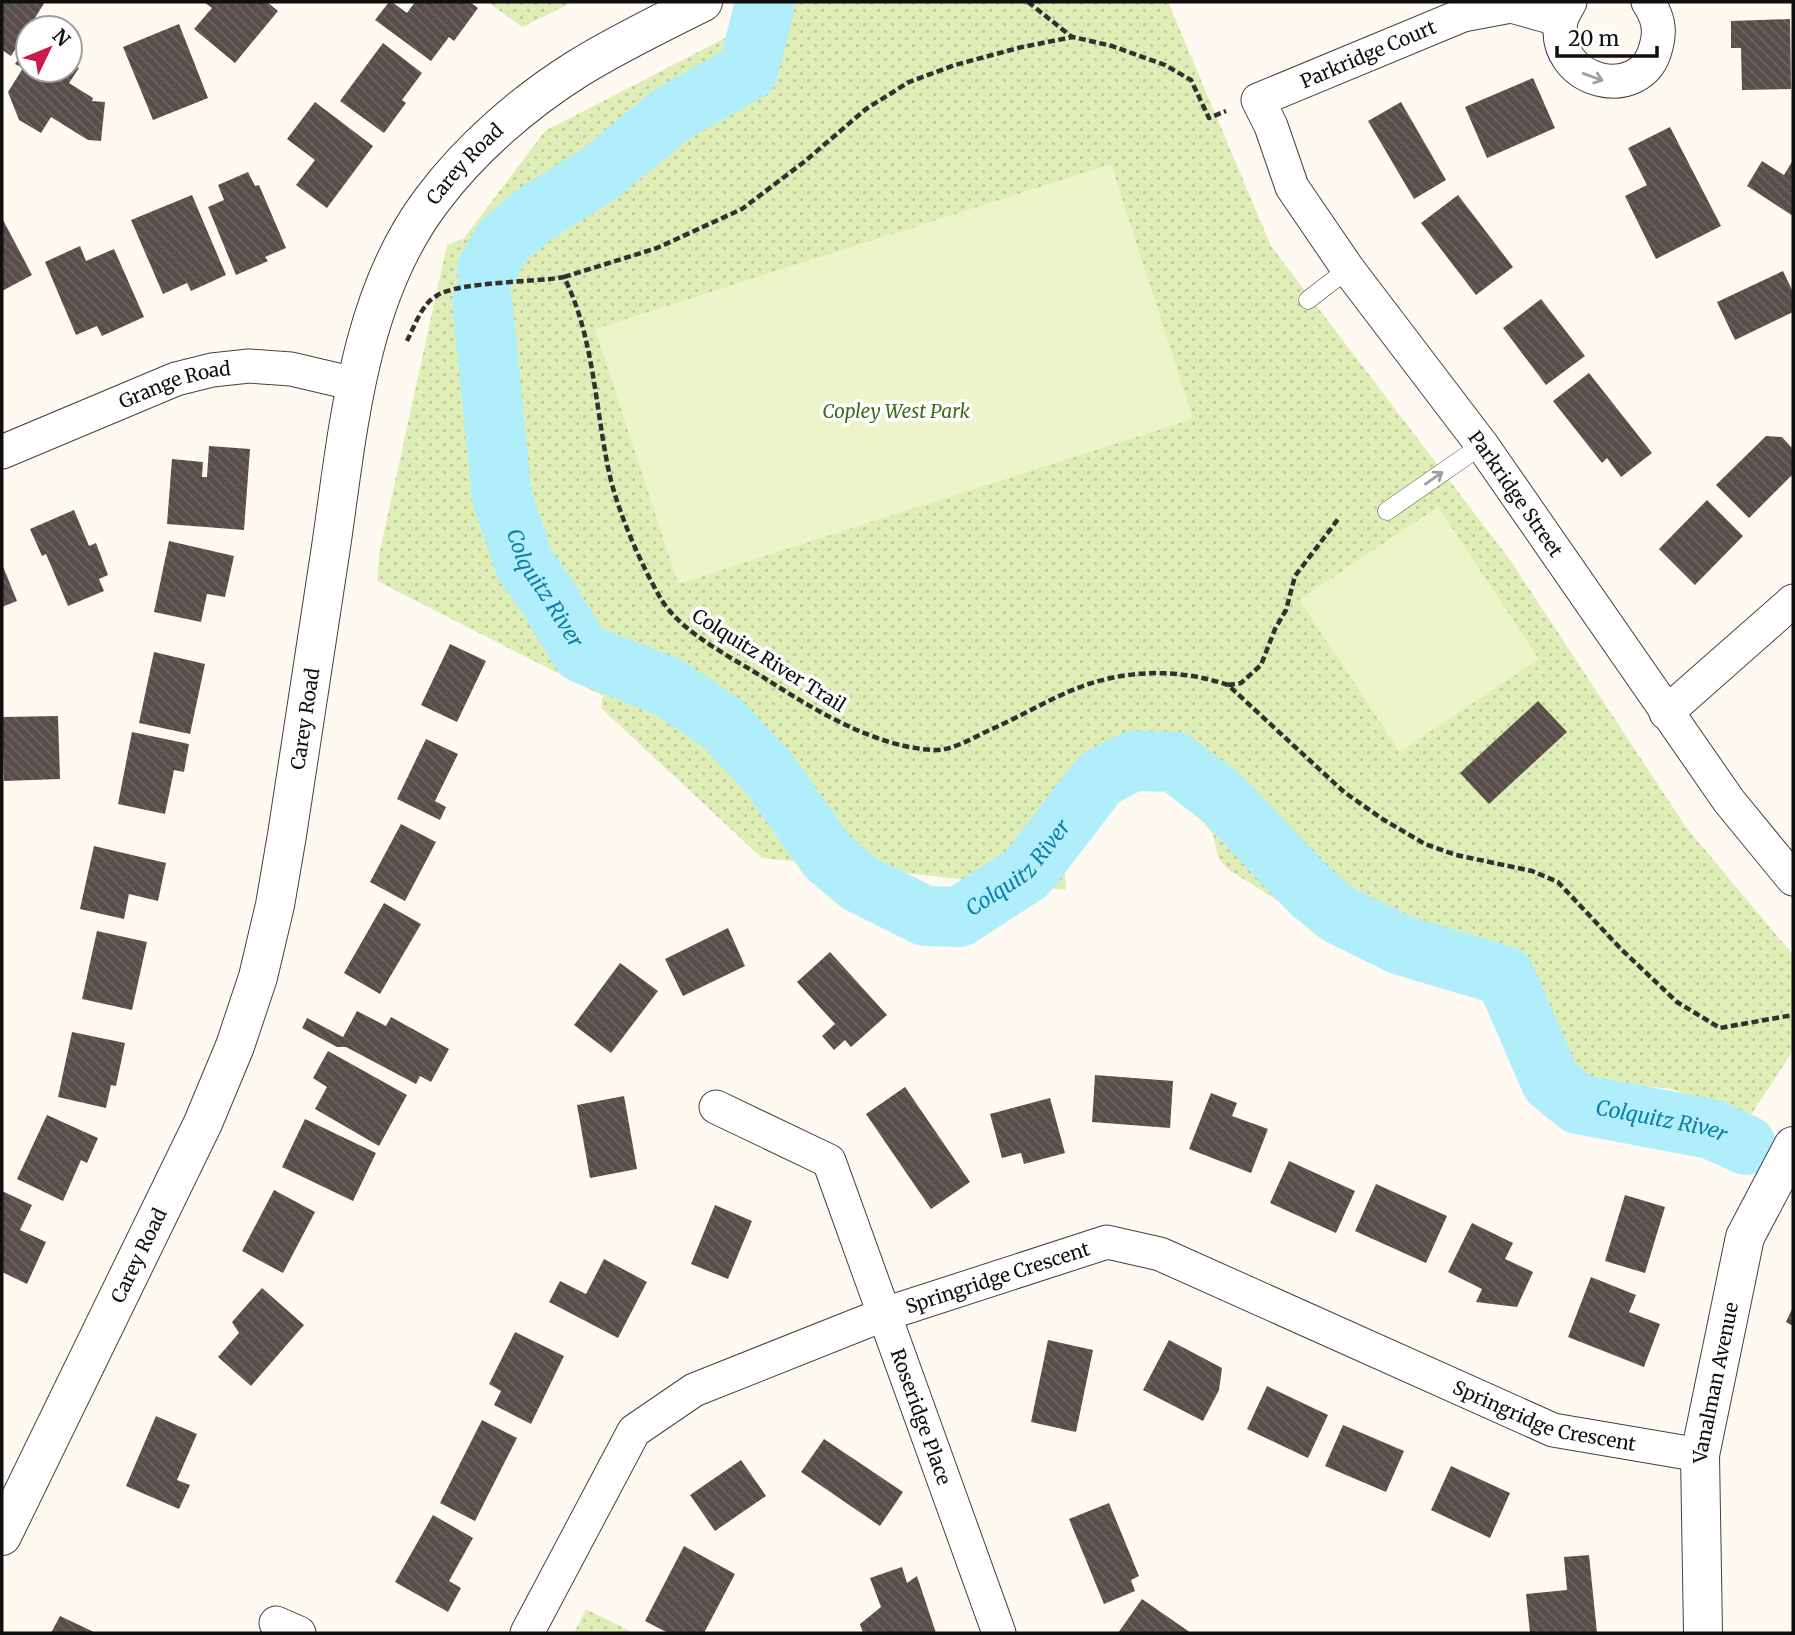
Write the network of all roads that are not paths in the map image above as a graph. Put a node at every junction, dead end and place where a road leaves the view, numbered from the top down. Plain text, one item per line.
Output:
1 (703, 2) edge
2 (1648, 2) edge
3 (1565, 11) edge
4 (1258, 100) joint
5 (1348, 269) junction
6 (1308, 300) dead end
7 (355, 384) junction
8 (1482, 445) junction
9 (2, 452) edge
10 (1387, 511) dead end
11 (1793, 601) edge
12 (1666, 713) junction
13 (1793, 879) edge
14 (716, 1107) dead end
15 (1793, 1146) edge
16 (885, 1314) junction
17 (1700, 1455) junction
18 (3, 1530) edge
19 (527, 1633) edge
20 (999, 1633) edge
21 (1703, 1633) edge

1 - 7 street, Carey Road
3 -> 2 street, Parkridge Court
3 - 4 street, Parkridge Court
4 - 5 street, Parkridge Street
5 - 6 lane
5 - 8 street, Parkridge Street
7 - 9 street, Grange Road
7 - 18 street, Carey Road
10 -> 8 lane
8 - 12 street, Parkridge Street
11 - 12 street
12 - 13 street, Parkridge Street
14 - 16 street, Roseridge Place
15 - 17 street, Vanalman Avenue
16 - 17 street, Springridge Crescent
16 - 19 street, Springridge Crescent
16 - 20 street, Roseridge Place
17 - 21 street, Vanalman Avenue

